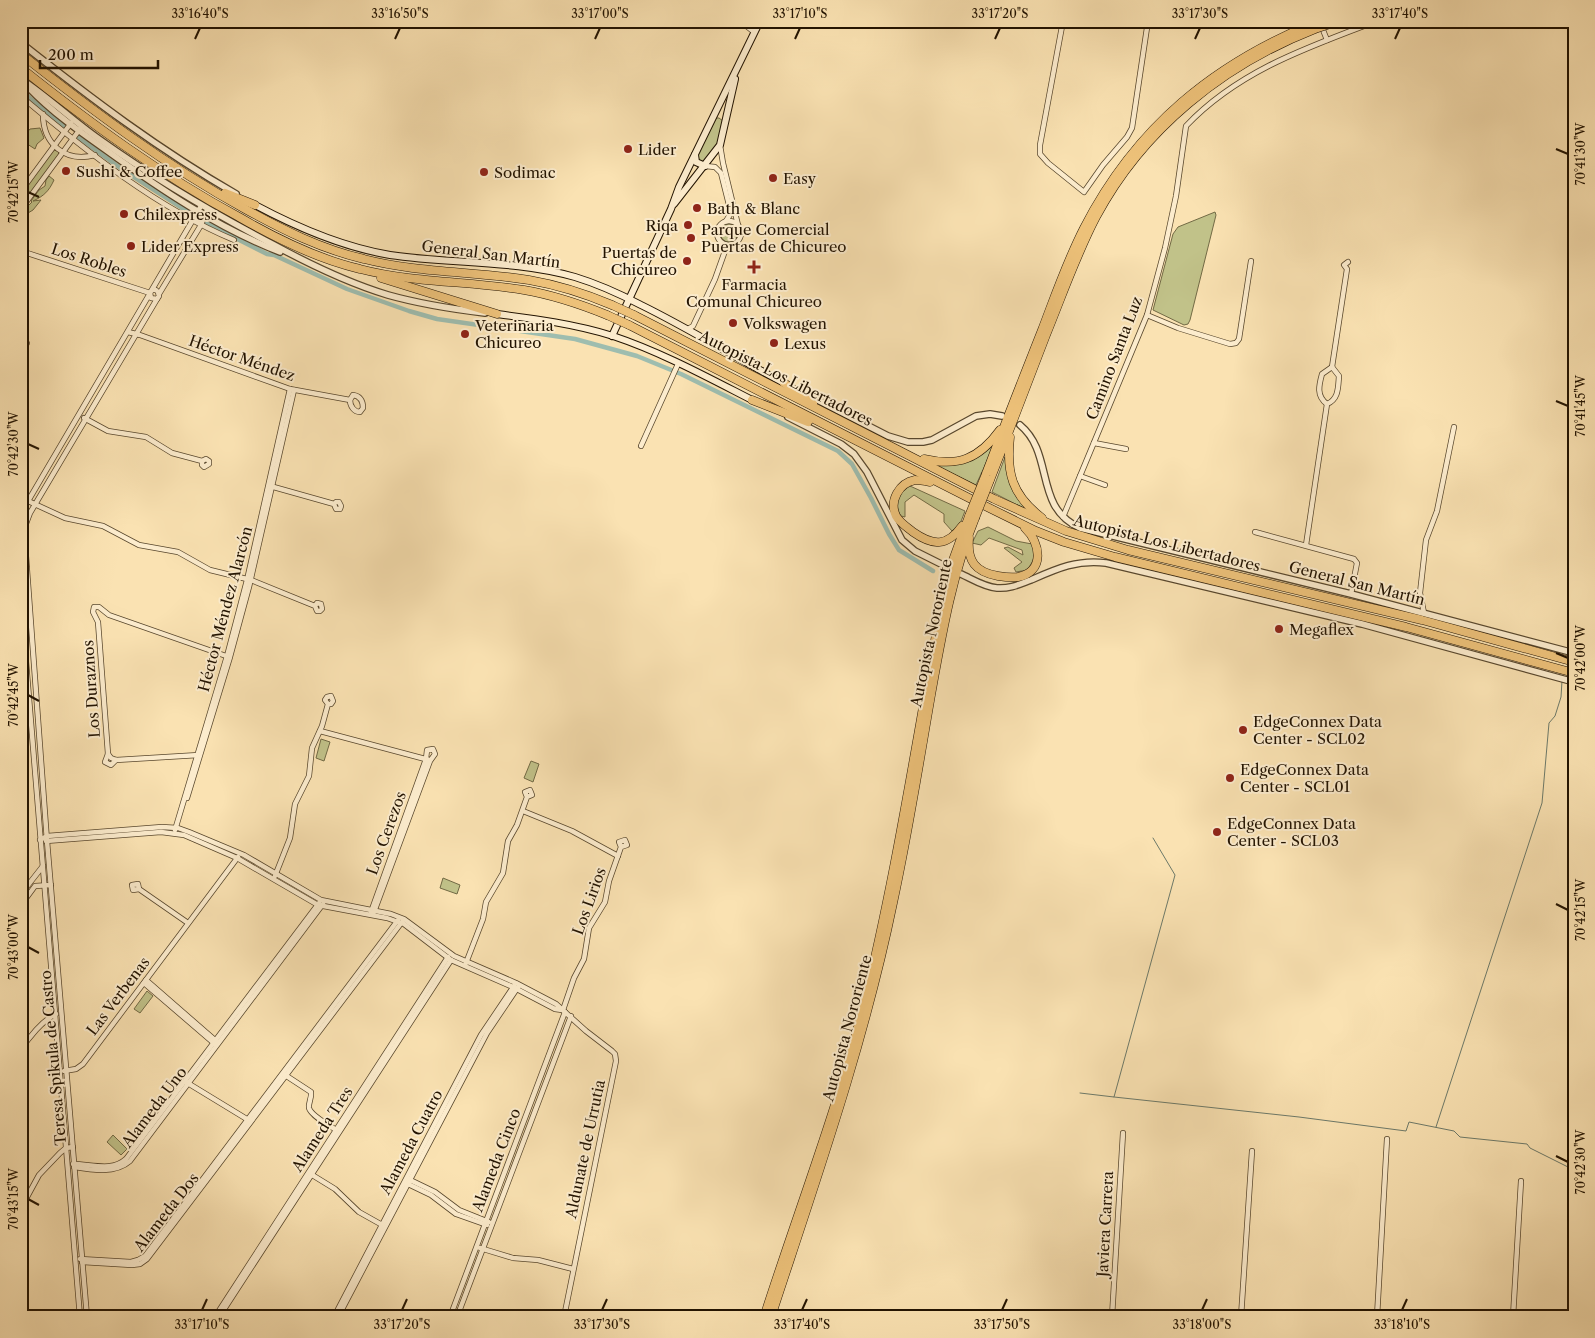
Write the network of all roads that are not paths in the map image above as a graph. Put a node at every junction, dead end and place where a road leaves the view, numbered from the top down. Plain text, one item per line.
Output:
1 (740, 21) edge
2 (760, 21) edge
3 (1063, 21) edge
4 (1148, 21) edge
5 (1377, 21) edge
6 (1333, 22) edge
7 (1317, 24) edge
8 (754, 32) junction
9 (1327, 40) junction
10 (21, 43) edge
11 (21, 54) edge
12 (739, 65) junction
13 (21, 68) edge
14 (21, 79) edge
15 (22, 99) edge
16 (42, 114) junction
17 (713, 118) junction
18 (72, 122) junction
19 (725, 123) junction
20 (80, 128) junction
21 (64, 132) junction
22 (73, 138) junction
23 (720, 145) junction
24 (54, 146) junction
25 (62, 153) junction
26 (94, 155) junction
27 (695, 155) junction
28 (705, 166) junction
29 (202, 184) junction
30 (21, 190) edge
31 (255, 205) junction
32 (21, 208) edge
33 (671, 209) junction
34 (203, 210) junction
35 (192, 220) junction
36 (726, 221) junction
37 (201, 225) junction
38 (738, 225) junction
39 (234, 240) dead end
40 (722, 242) junction
41 (731, 245) junction
42 (21, 251) edge
43 (724, 254) junction
44 (1251, 261) dead end
45 (348, 266) junction
46 (1347, 269) dead end
47 (150, 293) junction
48 (158, 296) junction
49 (629, 299) junction
50 (139, 310) junction
51 (148, 314) junction
52 (497, 314) junction
53 (1147, 315) junction
54 (691, 329) junction
55 (128, 332) junction
56 (135, 334) junction
57 (612, 336) junction
58 (21, 341) edge
59 (21, 346) edge
60 (678, 364) junction
61 (1332, 367) junction
62 (784, 383) junction
63 (292, 389) junction
64 (350, 400) dead end
65 (752, 400) junction
66 (1327, 404) junction
67 (1006, 415) junction
68 (78, 416) junction
69 (85, 419) junction
70 (844, 423) junction
71 (1020, 425) dead end
72 (1011, 426) junction
73 (1454, 427) dead end
74 (837, 432) junction
75 (1094, 443) junction
76 (641, 446) dead end
77 (1126, 449) dead end
78 (905, 454) junction
79 (202, 461) dead end
80 (1080, 476) junction
81 (988, 477) junction
82 (940, 484) junction
83 (270, 486) junction
84 (1105, 486) dead end
85 (28, 501) junction
86 (35, 504) junction
87 (334, 504) dead end
88 (21, 513) edge
89 (972, 517) junction
90 (1063, 517) junction
91 (1020, 523) junction
92 (1054, 526) junction
93 (970, 529) junction
94 (1255, 532) dead end
95 (1306, 546) junction
96 (945, 566) dead end
97 (961, 574) dead end
98 (249, 580) junction
99 (1351, 594) junction
100 (21, 601) edge
101 (315, 606) dead end
102 (1424, 613) junction
103 (30, 614) junction
104 (22, 615) edge
105 (109, 615) junction
106 (98, 622) junction
107 (1574, 653) edge
108 (229, 657) junction
109 (1574, 662) edge
110 (1551, 671) junction
111 (1572, 677) edge
112 (328, 704) dead end
113 (37, 707) junction
114 (30, 708) junction
115 (320, 731) junction
116 (199, 755) junction
117 (527, 798) dead end
118 (522, 811) junction
119 (176, 830) junction
120 (47, 839) junction
121 (40, 840) junction
122 (621, 847) dead end
123 (239, 856) junction
124 (618, 856) junction
125 (50, 864) junction
126 (42, 866) junction
127 (275, 877) junction
128 (44, 885) junction
129 (51, 885) junction
130 (139, 889) dead end
131 (21, 894) edge
132 (321, 903) junction
133 (21, 905) edge
134 (372, 913) junction
135 (400, 920) junction
136 (188, 924) junction
137 (451, 957) junction
138 (466, 964) junction
139 (145, 982) junction
140 (516, 986) junction
141 (564, 1011) junction
142 (62, 1013) junction
143 (55, 1014) junction
144 (571, 1016) junction
145 (216, 1043) junction
146 (21, 1050) edge
147 (67, 1071) junction
148 (60, 1072) junction
149 (284, 1074) junction
150 (186, 1082) junction
151 (249, 1121) junction
152 (338, 1131) junction
153 (1123, 1133) dead end
154 (1388, 1139) dead end
155 (73, 1147) junction
156 (66, 1148) junction
157 (1252, 1151) dead end
158 (68, 1166) junction
159 (75, 1166) junction
160 (310, 1174) junction
161 (407, 1181) junction
162 (1521, 1182) dead end
163 (21, 1208) edge
164 (486, 1223) junction
165 (491, 1225) junction
166 (384, 1226) junction
167 (477, 1246) junction
168 (483, 1248) junction
169 (76, 1260) junction
170 (82, 1261) junction
171 (573, 1270) junction
172 (80, 1317) edge
173 (87, 1317) edge
174 (215, 1317) edge
175 (219, 1317) edge
176 (334, 1317) edge
177 (338, 1317) edge
178 (450, 1317) edge
179 (457, 1317) edge
180 (564, 1317) edge
181 (764, 1317) edge
182 (771, 1317) edge
183 (1112, 1317) edge
184 (1241, 1317) edge
185 (1377, 1317) edge
186 (1513, 1317) edge

1 - 8 street
2 - 8 main road
3 - 4 street
5 - 9 street
6 - 7 highway, Autopista Nororiente, bridge
7 - 9 street
7 - 67 highway, Autopista Nororiente
7 - 72 highway, Autopista Nororiente
8 - 12 main road
9 - 53 street, Camino Santa Luz
10 - 31 street, General San Martín
11 - 29 highway, Autopista Los Libertadores
12 - 17 main road
12 - 19 main road
13 - 45 highway, Autopista Los Libertadores
14 - 18 street
15 - 16 street
16 - 21 street
16 - 24 street
17 - 19 main road
17 - 27 main road
18 - 20 street
18 - 21 street
19 - 23 main road
20 - 22 street
20 - 34 street
21 - 22 street
21 - 24 street
22 - 25 street
22 - 26 street
23 - 28 main road
23 - 38 street
24 - 25 street
24 - 30 street
25 - 26 street
25 - 32 street
26 - 35 street
27 - 28 main road
27 - 33 main road
28 - 33 main road
28 - 36 street
29 - 31 highway
29 - 70 highway, Autopista Los Libertadores, bridge
31 - 49 main road, General San Martín
33 - 49 main road
34 - 35 street
34 - 37 street, Teresa Spikula de Castro
34 - 52 street
35 - 37 street
35 - 47 street
36 - 38 street
36 - 40 street
37 - 39 street
37 - 48 street, Teresa Spikula de Castro
38 - 41 street
40 - 41 street
40 - 43 street
41 - 43 street
42 - 47 street, Los Robles
43 - 54 street
44 - 53 street
45 - 52 highway
45 - 74 highway, Autopista Los Libertadores, bridge
46 - 61 street
47 - 48 street
47 - 48 street
47 - 50 street
48 - 51 street, Teresa Spikula de Castro
49 - 54 main road, General San Martín
49 - 57 main road
50 - 51 street
50 - 55 street
51 - 56 street, Teresa Spikula de Castro
52 - 57 main road
53 - 75 street, Camino Santa Luz
54 - 62 main road, General San Martín
55 - 56 street, Héctor Méndez
55 - 68 street
56 - 63 street, Héctor Méndez
56 - 69 street, Teresa Spikula de Castro
57 - 60 main road
58 - 59 street
60 - 65 main road
60 - 76 street
61 - 66 street
61 - 66 street
62 - 67 street, General San Martín
62 - 70 highway
63 - 64 street, Héctor Méndez
63 - 83 street, Héctor Méndez Alarcón
65 - 74 highway
65 - 96 street
66 - 95 street
67 - 78 highway
67 - 81 highway, Autopista Nororiente
68 - 69 street
68 - 85 street
69 - 79 street
69 - 86 street, Teresa Spikula de Castro
70 - 78 highway, Autopista Los Libertadores
71 - 90 street, General San Martín
72 - 81 highway, Autopista Nororiente
72 - 92 highway
73 - 102 street
74 - 82 highway, Autopista Los Libertadores
75 - 77 street
75 - 80 street, Camino Santa Luz
78 - 92 highway, Autopista Los Libertadores
80 - 84 street
80 - 90 street, Camino Santa Luz
81 - 89 highway, Autopista Nororiente, bridge
82 - 89 highway
82 - 91 highway, Autopista Los Libertadores
83 - 87 street
83 - 98 street, Héctor Méndez Alarcón
85 - 86 street
85 - 88 street
86 - 98 street
86 - 103 street, Teresa Spikula de Castro
89 - 93 highway, Autopista Nororiente
89 - 181 highway, Autopista Nororiente
90 - 99 street, General San Martín
91 - 93 highway
91 - 110 highway, Autopista Los Libertadores
92 - 109 highway, Autopista Los Libertadores
93 - 182 highway, Autopista Nororiente
94 - 95 street
95 - 99 street
97 - 110 street
98 - 101 street
98 - 108 street, Héctor Méndez Alarcón
99 - 102 street, General San Martín
100 - 104 street, Teresa Spikula de Castro
102 - 107 street, General San Martín
103 - 104 street
103 - 113 street, Teresa Spikula de Castro
104 - 114 street, Teresa Spikula de Castro
105 - 106 street, Los Duraznos
105 - 106 street, Los Duraznos
105 - 108 street, Los Duraznos
106 - 116 street, Los Duraznos
108 - 116 street, Héctor Méndez Alarcón
110 - 111 highway, Autopista Los Libertadores
112 - 115 street
113 - 114 street
113 - 120 street, Teresa Spikula de Castro
114 - 121 street, Teresa Spikula de Castro
115 - 127 street
115 - 134 street, Los Cerezos
116 - 119 street, Héctor Méndez Alarcón
117 - 118 street
118 - 124 street, Los Lirios
118 - 138 street
119 - 120 street, Aldunate de Urrutia
119 - 123 street, Aldunate de Urrutia
120 - 121 street, Aldunate de Urrutia
120 - 125 street, Teresa Spikula de Castro
121 - 126 street, Teresa Spikula de Castro
122 - 124 street, Los Lirios
123 - 127 street, Aldunate de Urrutia
123 - 136 street, Las Verbenas
124 - 141 street, Los Lirios
125 - 126 street
125 - 129 street, Teresa Spikula de Castro
126 - 128 street, Teresa Spikula de Castro
126 - 131 street
127 - 132 street, Aldunate de Urrutia
128 - 129 street
128 - 133 street
128 - 143 street, Teresa Spikula de Castro
129 - 142 street, Teresa Spikula de Castro
130 - 136 street
132 - 134 street, Aldunate de Urrutia
132 - 145 street, Alameda Uno
134 - 135 street, Aldunate de Urrutia
135 - 137 street, Aldunate de Urrutia
135 - 149 street, Alameda Dos
136 - 139 street, Las Verbenas
137 - 138 street, Aldunate de Urrutia
137 - 152 street, Alameda Tres
138 - 140 street, Aldunate de Urrutia
139 - 145 street
139 - 147 street, Las Verbenas
140 - 141 street, Aldunate de Urrutia
140 - 161 street, Alameda Cuatro
141 - 144 street, Aldunate de Urrutia
141 - 164 street, Alameda Cinco
142 - 143 street
142 - 147 street, Teresa Spikula de Castro
143 - 146 street
143 - 148 street, Teresa Spikula de Castro
144 - 165 street, Alameda Cinco
144 - 171 street, Aldunate de Urrutia
145 - 150 street, Alameda Uno
147 - 148 street, Las Verbenas
147 - 155 street, Teresa Spikula de Castro
148 - 156 street, Teresa Spikula de Castro
149 - 151 street, Alameda Dos
149 - 152 street
150 - 151 street
150 - 159 street, Alameda Uno
151 - 170 street, Alameda Dos
152 - 160 street, Alameda Tres
153 - 183 street, Javiera Carrera
154 - 185 street
155 - 156 street
155 - 159 street, Teresa Spikula de Castro
156 - 158 street, Teresa Spikula de Castro
156 - 163 street
157 - 184 street
158 - 159 street, Alameda Uno
158 - 169 street, Teresa Spikula de Castro
159 - 170 street, Teresa Spikula de Castro
160 - 166 street
160 - 174 street, Alameda Tres
160 - 175 street, Alameda Tres
161 - 164 street
161 - 166 street, Alameda Cuatro
162 - 186 street
164 - 165 street
164 - 167 street, Alameda Cinco
165 - 168 street, Alameda Cinco
166 - 176 street, Alameda Cuatro
166 - 177 street, Alameda Cuatro
167 - 168 street
167 - 178 street, Alameda Cinco
168 - 171 street
168 - 179 street, Alameda Cinco
169 - 170 street, Alameda Dos
169 - 172 street, Teresa Spikula de Castro
170 - 173 street, Teresa Spikula de Castro
171 - 180 street, Aldunate de Urrutia

